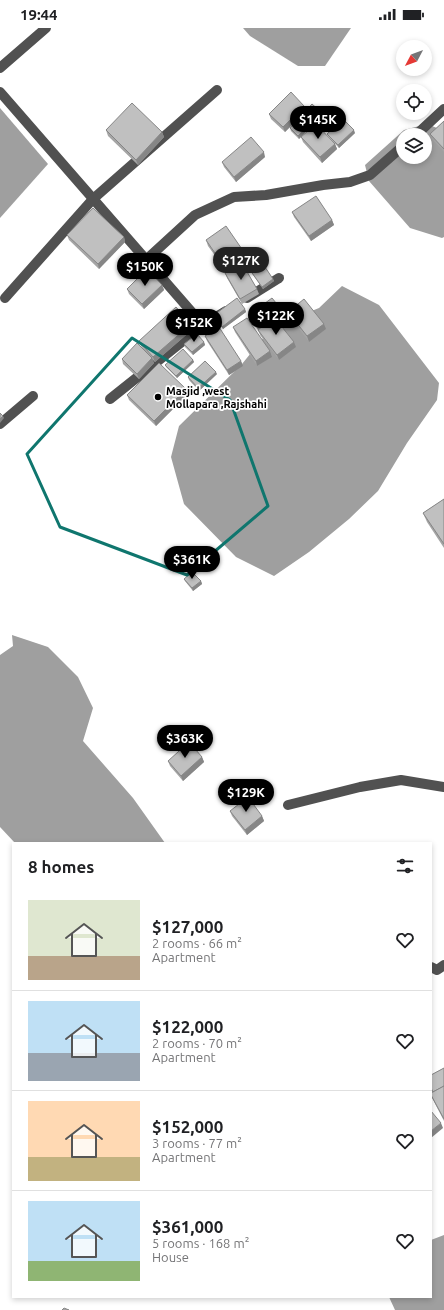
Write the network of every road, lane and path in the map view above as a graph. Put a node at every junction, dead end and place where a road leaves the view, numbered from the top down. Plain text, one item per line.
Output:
1 (46, 28) edge
2 (0, 68) edge
3 (217, 90) dead end
4 (0, 92) edge
5 (444, 109) edge
6 (424, 128) edge
7 (396, 152) edge
8 (93, 199) junction
9 (147, 259) junction
10 (279, 278) dead end
11 (5, 298) dead end
12 (203, 325) junction
13 (33, 396) dead end
14 (110, 399) dead end
15 (0, 424) edge
16 (444, 787) edge
17 (288, 805) dead end
18 (444, 965) edge
19 (432, 968) edge

1 - 2 street
3 - 8 street
4 - 8 street
5 - 6 street
7 - 9 street
8 - 9 street
8 - 11 street
9 - 12 street
10 - 12 street
12 - 14 street
13 - 15 street
16 - 17 street
18 - 19 street

